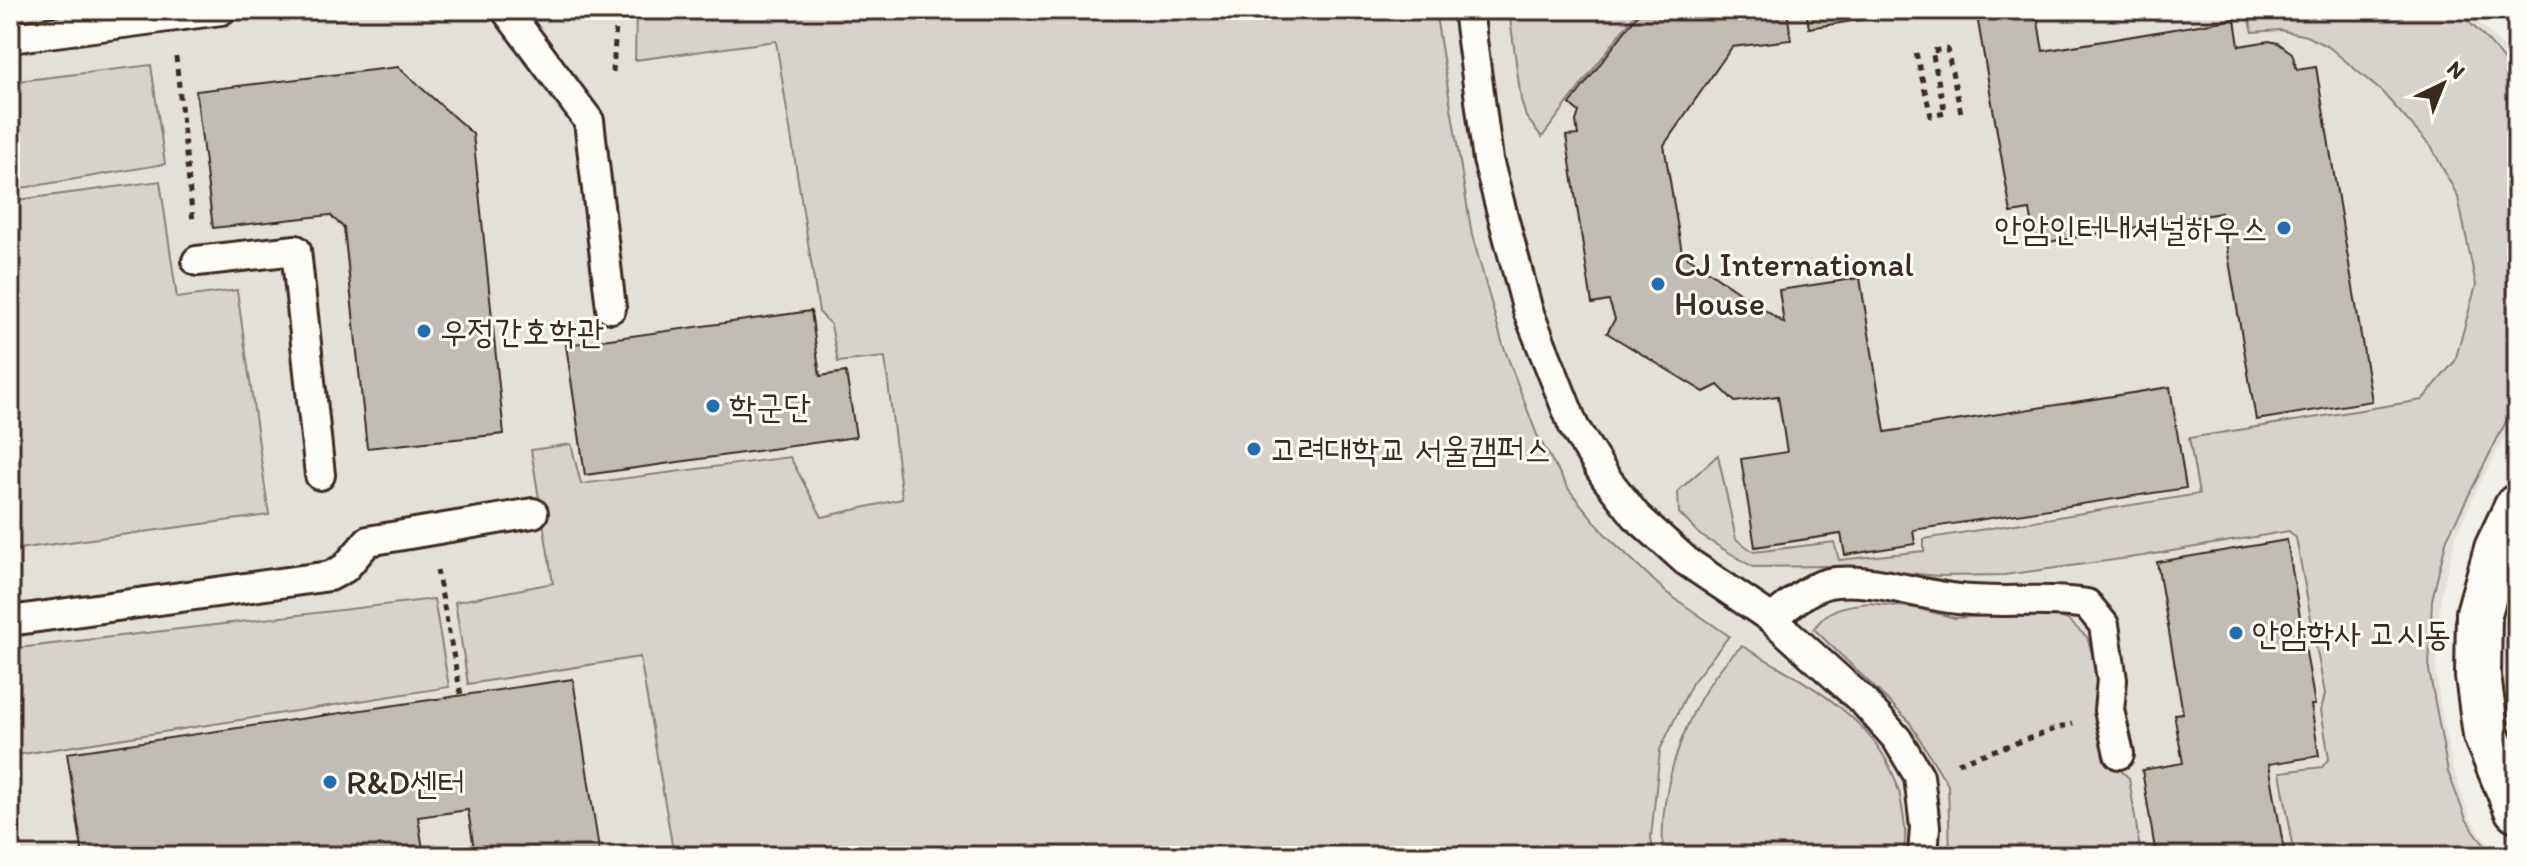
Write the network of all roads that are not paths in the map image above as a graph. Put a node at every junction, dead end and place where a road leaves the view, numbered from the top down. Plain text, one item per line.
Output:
1 (221, 10) edge
2 (506, 10) edge
3 (1468, 10) edge
4 (10, 38) edge
5 (197, 261) road end
6 (611, 308) dead end
7 (320, 475) dead end
8 (2517, 507) edge
9 (533, 513) dead end
10 (1772, 619) junction
11 (10, 621) edge
12 (2119, 754) dead end
13 (2517, 809) edge
14 (1923, 856) edge

1 - 4 lane
2 - 6 lane
3 - 10 lane
5 - 7 lane
8 - 13 street
9 - 11 lane
10 - 12 lane
10 - 14 lane

